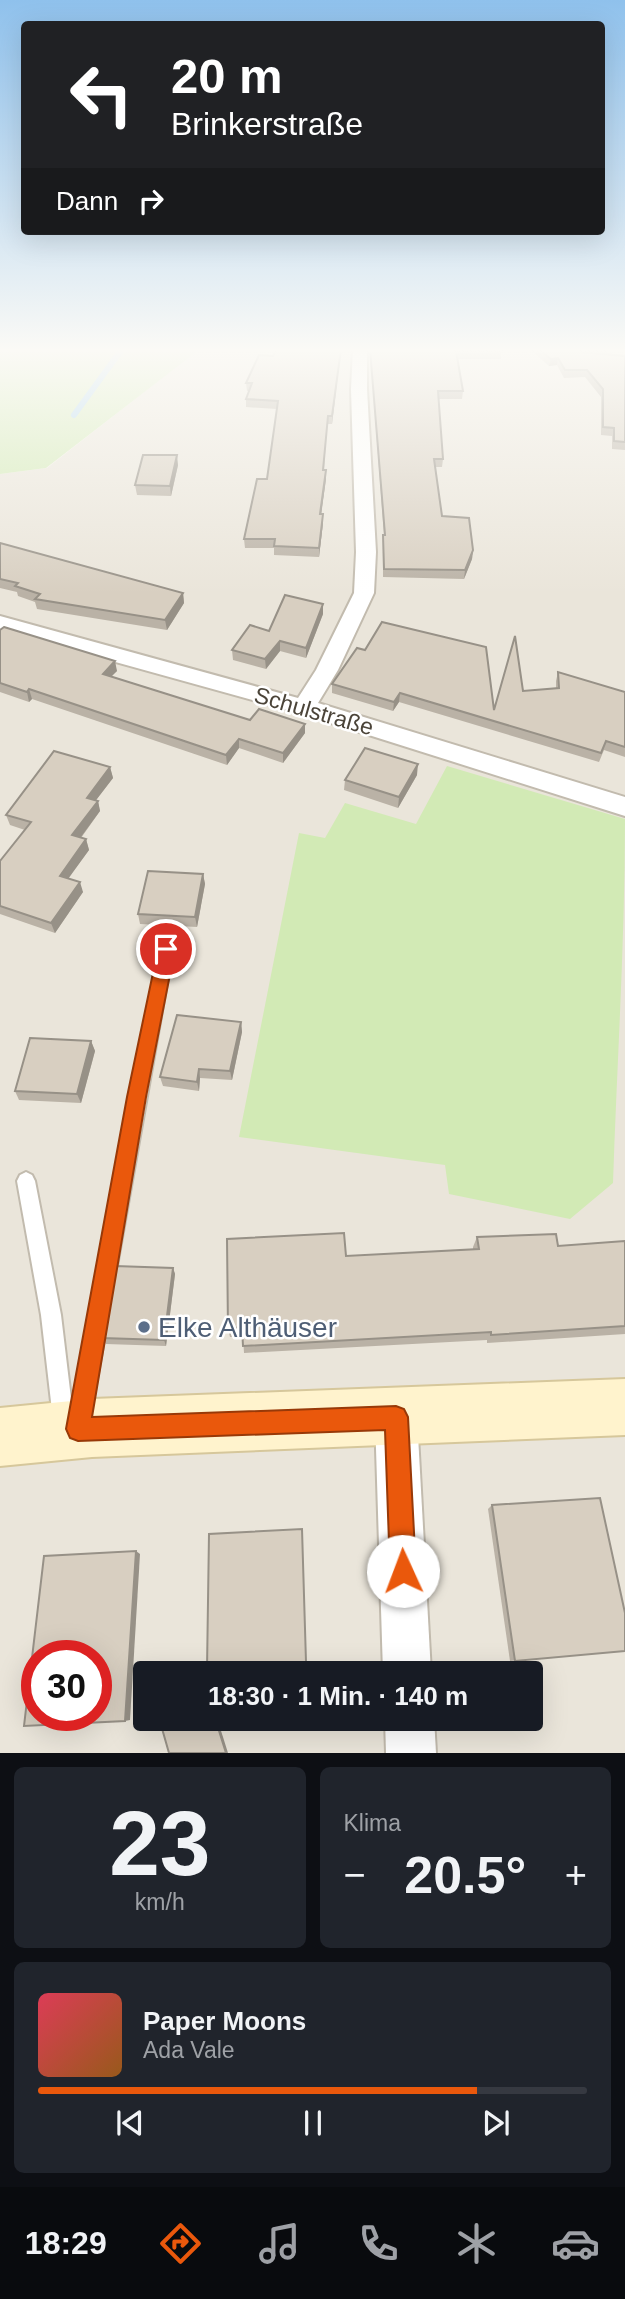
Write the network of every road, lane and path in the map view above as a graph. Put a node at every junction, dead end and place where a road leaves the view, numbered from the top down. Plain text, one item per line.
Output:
1 (361, 431) edge
2 (0, 623) edge
3 (304, 707) junction
4 (625, 807) edge
5 (166, 949) dead end
6 (26, 1181) dead end
7 (625, 1407) edge
8 (396, 1417) junction
9 (71, 1430) junction
10 (0, 1437) edge
11 (406, 1661) edge
12 (410, 1731) edge
13 (411, 1753) edge

1 - 3 street
2 - 3 street, Schulstraße
3 - 4 street, Schulstraße
5 - 9 lane
6 - 9 lane
7 - 8 street
8 - 9 street
8 - 11 street
9 - 10 street
12 - 13 street

